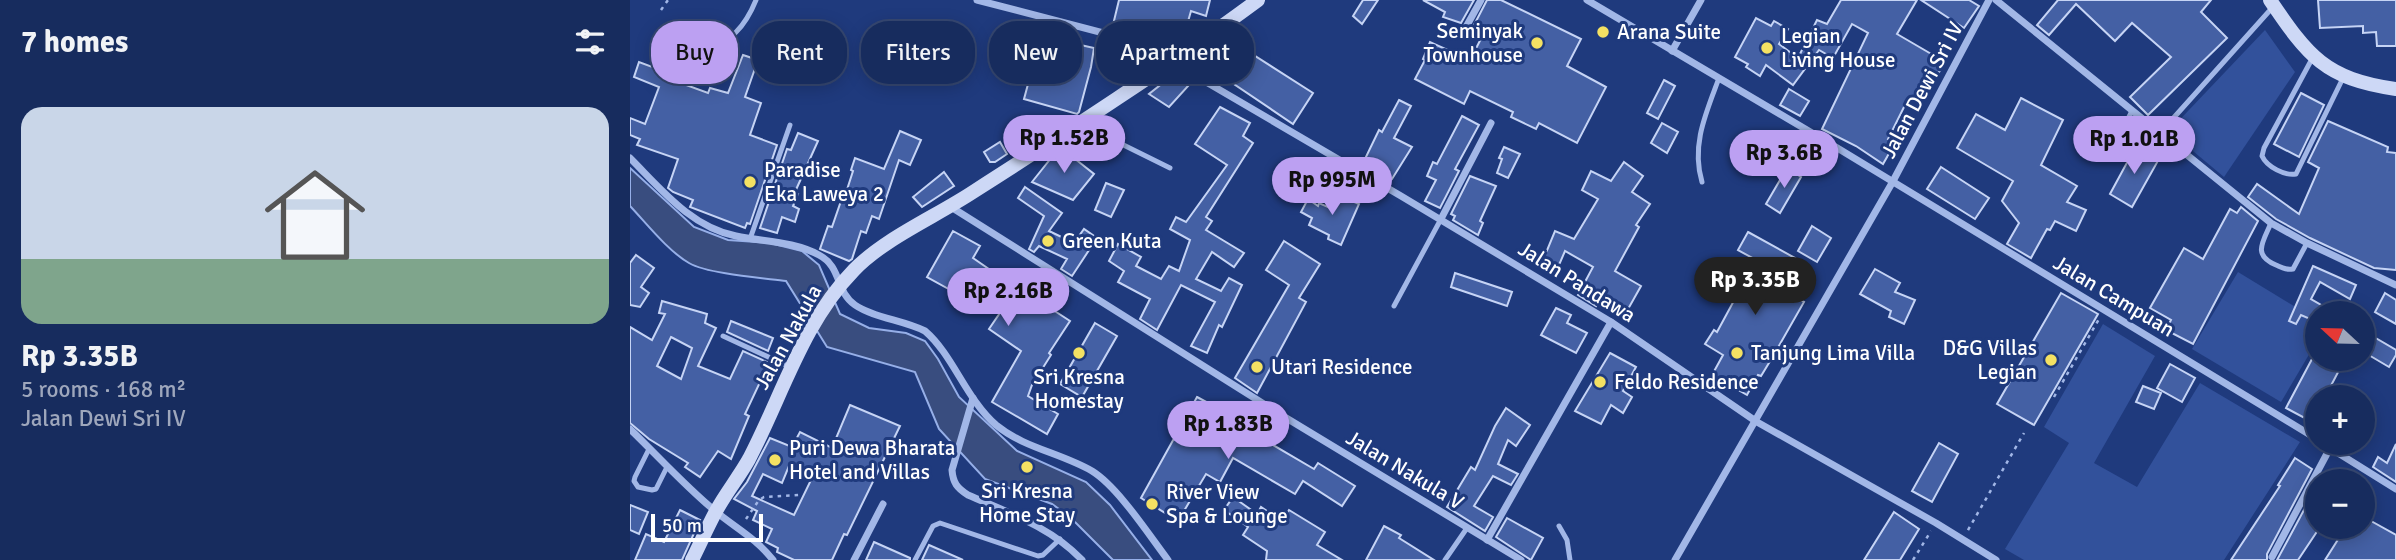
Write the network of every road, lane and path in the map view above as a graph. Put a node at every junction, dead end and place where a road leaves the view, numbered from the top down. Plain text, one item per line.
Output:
1 (668, 0) edge
2 (756, 0) edge
3 (977, 0) edge
4 (1258, 0) edge
5 (1481, 0) edge
6 (1587, 0) edge
7 (1701, 0) edge
8 (1989, 0) edge
9 (1996, 0) edge
10 (2272, 3) edge
11 (661, 10) dead end
12 (1229, 21) edge
13 (738, 30) edge
14 (1096, 34) edge
15 (1461, 36) dead end
16 (1672, 51) junction
17 (2313, 57) junction
18 (2344, 75) junction
19 (1719, 78) junction
20 (1140, 84) edge
21 (1220, 84) edge
22 (2396, 89) edge
23 (2132, 111) junction
24 (1491, 123) dead end
25 (1081, 124) junction
26 (790, 125) dead end
27 (2160, 133) junction
28 (2109, 156) dead end
29 (630, 158) edge
30 (1170, 169) dead end
31 (1702, 182) dead end
32 (1892, 183) junction
33 (951, 207) junction
34 (1441, 219) junction
35 (2271, 223) junction
36 (750, 239) junction
37 (2307, 243) junction
38 (2396, 285) edge
39 (837, 290) junction
40 (1394, 306) dead end
41 (2104, 310) junction
42 (1611, 322) junction
43 (723, 335) dead end
44 (792, 368) junction
45 (2054, 397) dead end
46 (972, 402) junction
47 (1757, 422) junction
48 (630, 429) edge
49 (2305, 432) edge
50 (2024, 433) dead end
51 (649, 449) junction
52 (2326, 455) edge
53 (2341, 455) edge
54 (667, 467) junction
55 (2396, 489) edge
56 (799, 495) dead end
57 (883, 504) dead end
58 (716, 511) junction
59 (1936, 523) junction
60 (1559, 526) dead end
61 (740, 527) junction
62 (1467, 528) junction
63 (1060, 539) junction
64 (1963, 539) junction
65 (1487, 540) junction
66 (2272, 557) dead end
67 (692, 560) edge
68 (773, 560) edge
69 (853, 560) edge
70 (915, 560) edge
71 (1082, 560) edge
72 (1168, 560) edge
73 (1446, 560) edge
74 (1521, 560) edge
75 (1570, 560) edge
76 (1675, 560) edge
77 (1913, 560) edge
78 (1996, 560) edge

1 - 11 path
2 - 13 lane
3 - 14 street, Jalan Pandawa
4 - 12 main road, Jalan Nakula
5 - 15 street
6 - 16 street, Jalan Campuan
7 - 16 street
8 - 32 street, Jalan Dewi Sri IV
9 - 23 street
10 - 17 main road
10 - 27 lane
16 - 19 street, Jalan Campuan
17 - 18 main road
17 - 18 lane
18 - 22 main road
19 - 31 lane
19 - 32 street, Jalan Campuan
20 - 25 main road, Jalan Nakula
21 - 34 street, Jalan Pandawa
23 - 27 street
23 - 28 lane
24 - 34 street
25 - 30 lane
25 - 33 main road, Jalan Nakula
26 - 36 lane
27 - 35 street
29 - 36 street
32 - 41 street, Jalan Campuan
32 - 47 street, Jalan Dewi Sri IV
33 - 39 main road, Jalan Nakula
33 - 62 street, Jalan Nakula V
34 - 40 lane
34 - 42 street, Jalan Pandawa
35 - 37 street
35 - 37 lane
36 - 39 street
37 - 38 street
39 - 44 main road, Jalan Nakula
39 - 46 street
41 - 45 path
41 - 49 street, Jalan Campuan
42 - 47 street, Jalan Pandawa
42 - 65 street
43 - 44 lane
44 - 58 main road, Jalan Nakula
46 - 63 street
46 - 72 street
47 - 59 street, Jalan Pandawa
47 - 76 street, Jalan Dewi Sri IV
48 - 51 street
50 - 64 path
51 - 54 street
51 - 54 lane
52 - 66 street
53 - 55 street
54 - 58 street
56 - 61 path
57 - 69 street
58 - 61 street
58 - 67 main road, Jalan Nakula
59 - 64 street, Jalan Pandawa
59 - 77 path
60 - 75 lane
61 - 68 street
62 - 65 street, Jalan Nakula V
62 - 73 lane
63 - 70 lane
63 - 71 street
64 - 78 street, Jalan Pandawa
65 - 74 street, Jalan Nakula V

